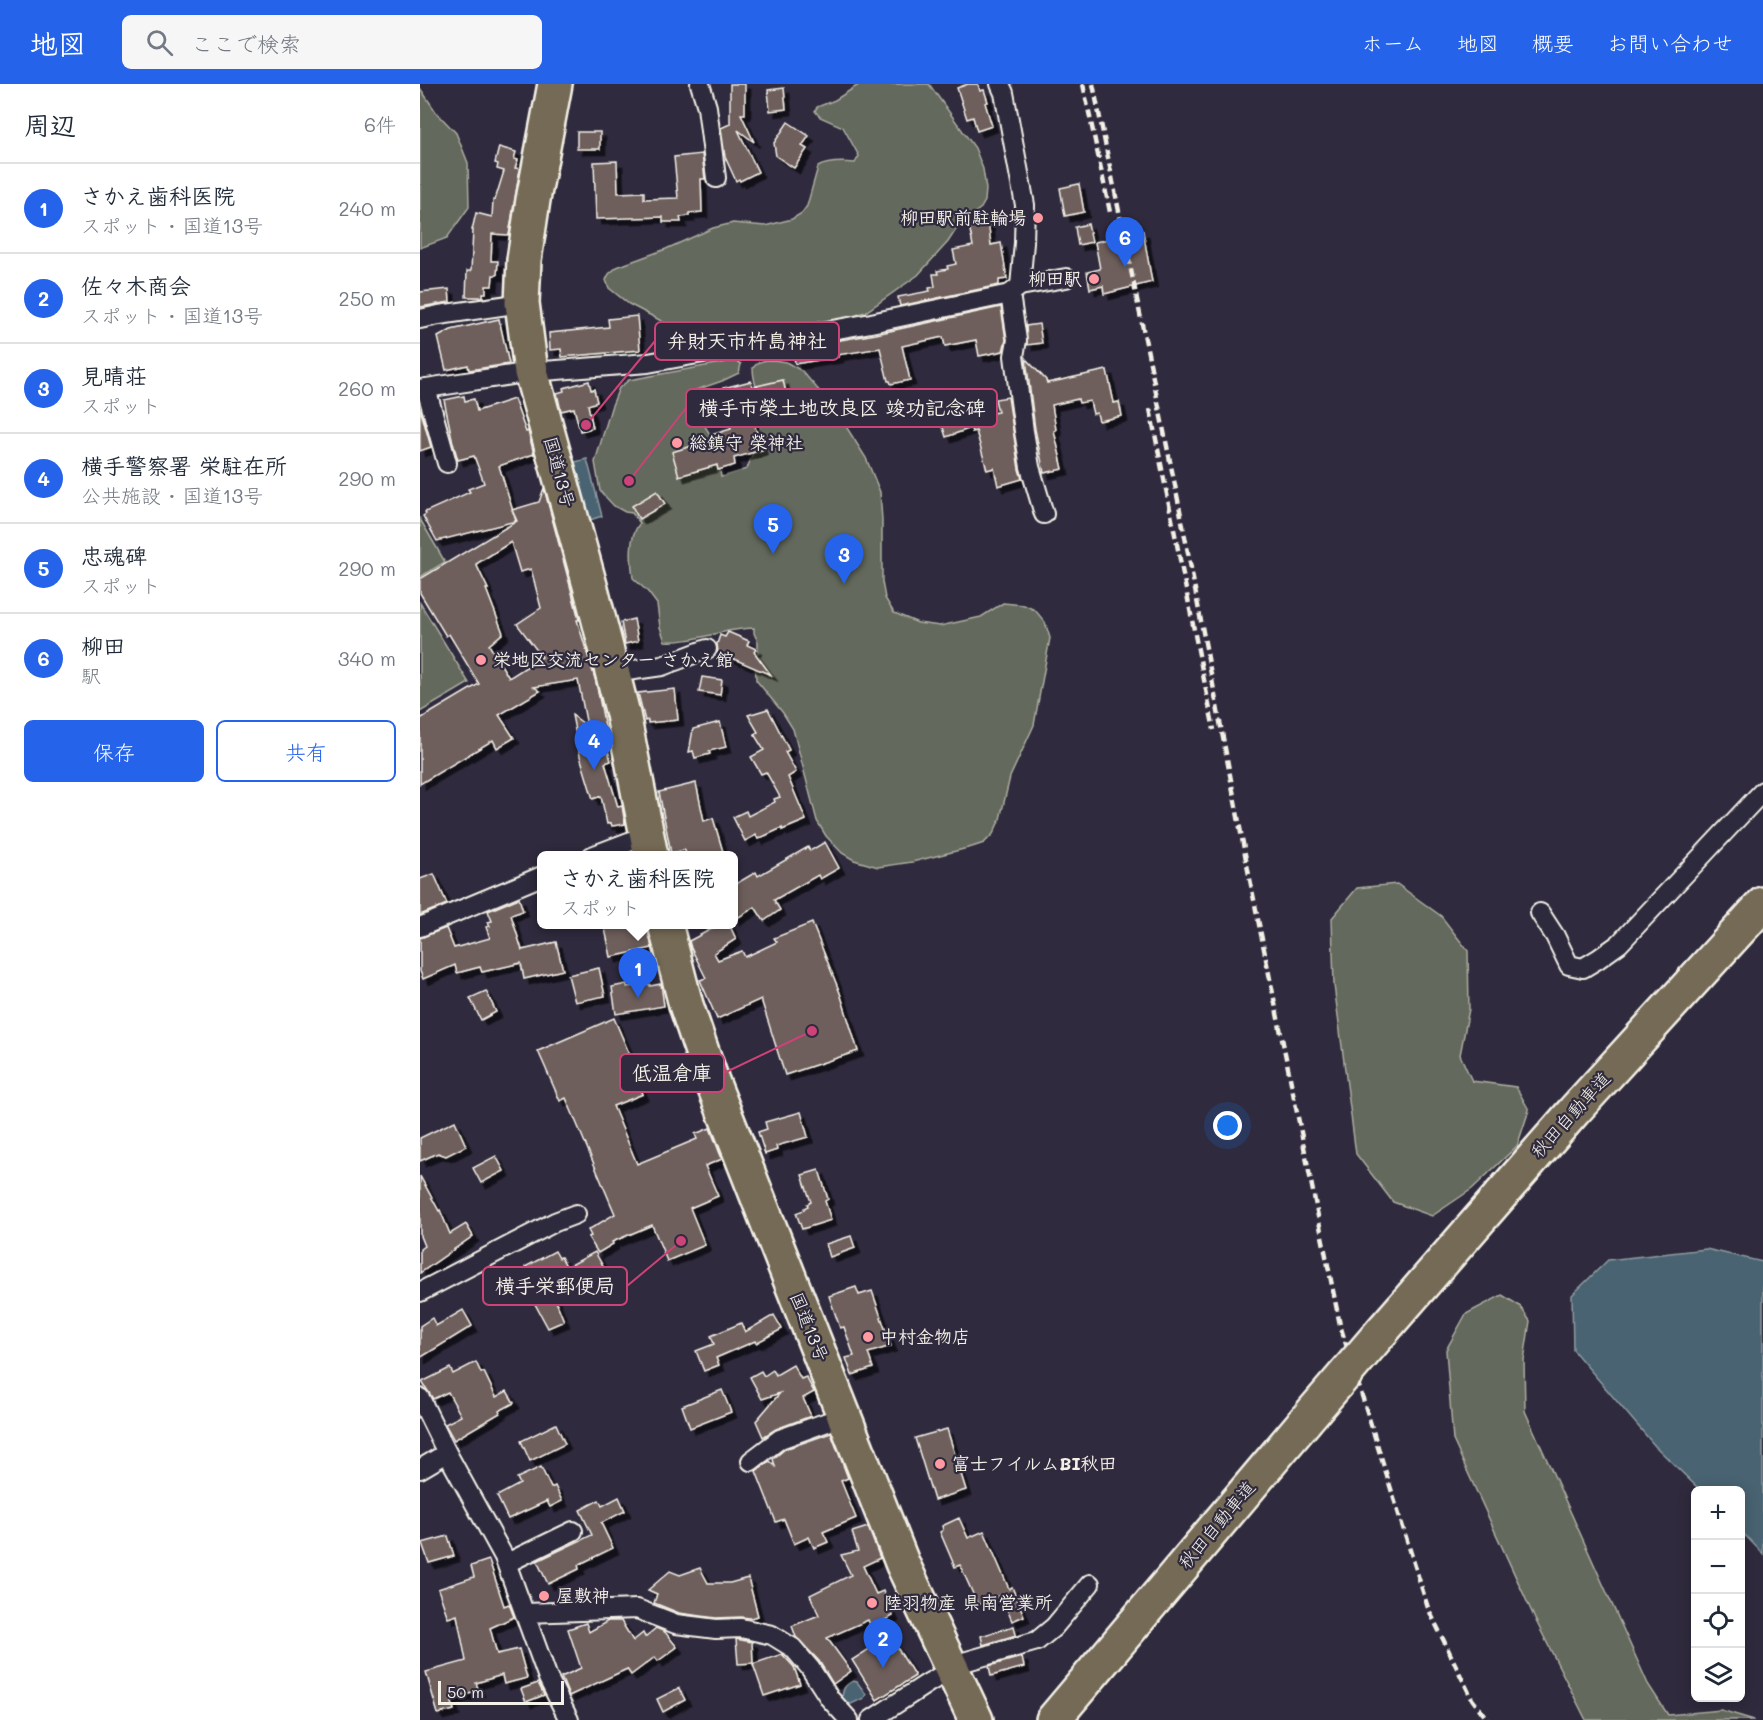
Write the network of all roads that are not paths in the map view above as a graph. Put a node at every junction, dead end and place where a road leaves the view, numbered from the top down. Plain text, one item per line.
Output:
1 (555, 84) edge
2 (700, 84) edge
3 (1000, 84) edge
4 (716, 178) dead end
5 (1066, 278) dead end
6 (1015, 290) junction
7 (522, 303) junction
8 (420, 319) edge
9 (531, 372) junction
10 (423, 388) edge
11 (447, 463) dead end
12 (1044, 514) dead end
13 (707, 649) dead end
14 (613, 673) junction
15 (1763, 791) edge
16 (649, 845) edge
17 (615, 851) edge
18 (537, 878) edge
19 (1763, 904) edge
20 (1540, 913) dead end
21 (420, 927) edge
22 (666, 929) edge
23 (1763, 936) edge
24 (576, 1214) dead end
25 (420, 1292) edge
26 (1383, 1330) junction
27 (420, 1398) edge
28 (844, 1416) junction
29 (447, 1453) junction
30 (751, 1461) dead end
31 (420, 1469) edge
32 (573, 1532) dead end
33 (507, 1563) junction
34 (1090, 1584) dead end
35 (525, 1613) junction
36 (952, 1669) junction
37 (569, 1720) edge
38 (849, 1720) edge
39 (871, 1720) edge
40 (976, 1720) edge
41 (1053, 1720) edge

1 - 7 highway, 国道13号
2 - 4 street
3 - 6 street
5 - 6 street
6 - 9 street
6 - 12 street
7 - 8 street
7 - 9 highway, 国道13号
9 - 10 street
9 - 14 highway, 国道13号
10 - 11 street
13 - 14 street
14 - 16 highway, 国道13号
15 - 20 street
16 - 17 street
18 - 21 street
19 - 26 highway, 秋田自動車道
22 - 28 highway, 国道13号
23 - 26 highway, 秋田自動車道
24 - 25 street
26 - 41 highway, 秋田自動車道, bridge
27 - 29 street
28 - 30 street
28 - 36 highway, 国道13号
29 - 31 street
29 - 33 street
32 - 33 street
33 - 35 street
34 - 36 street
35 - 37 street
35 - 38 street
36 - 39 street
36 - 40 highway, 国道13号

